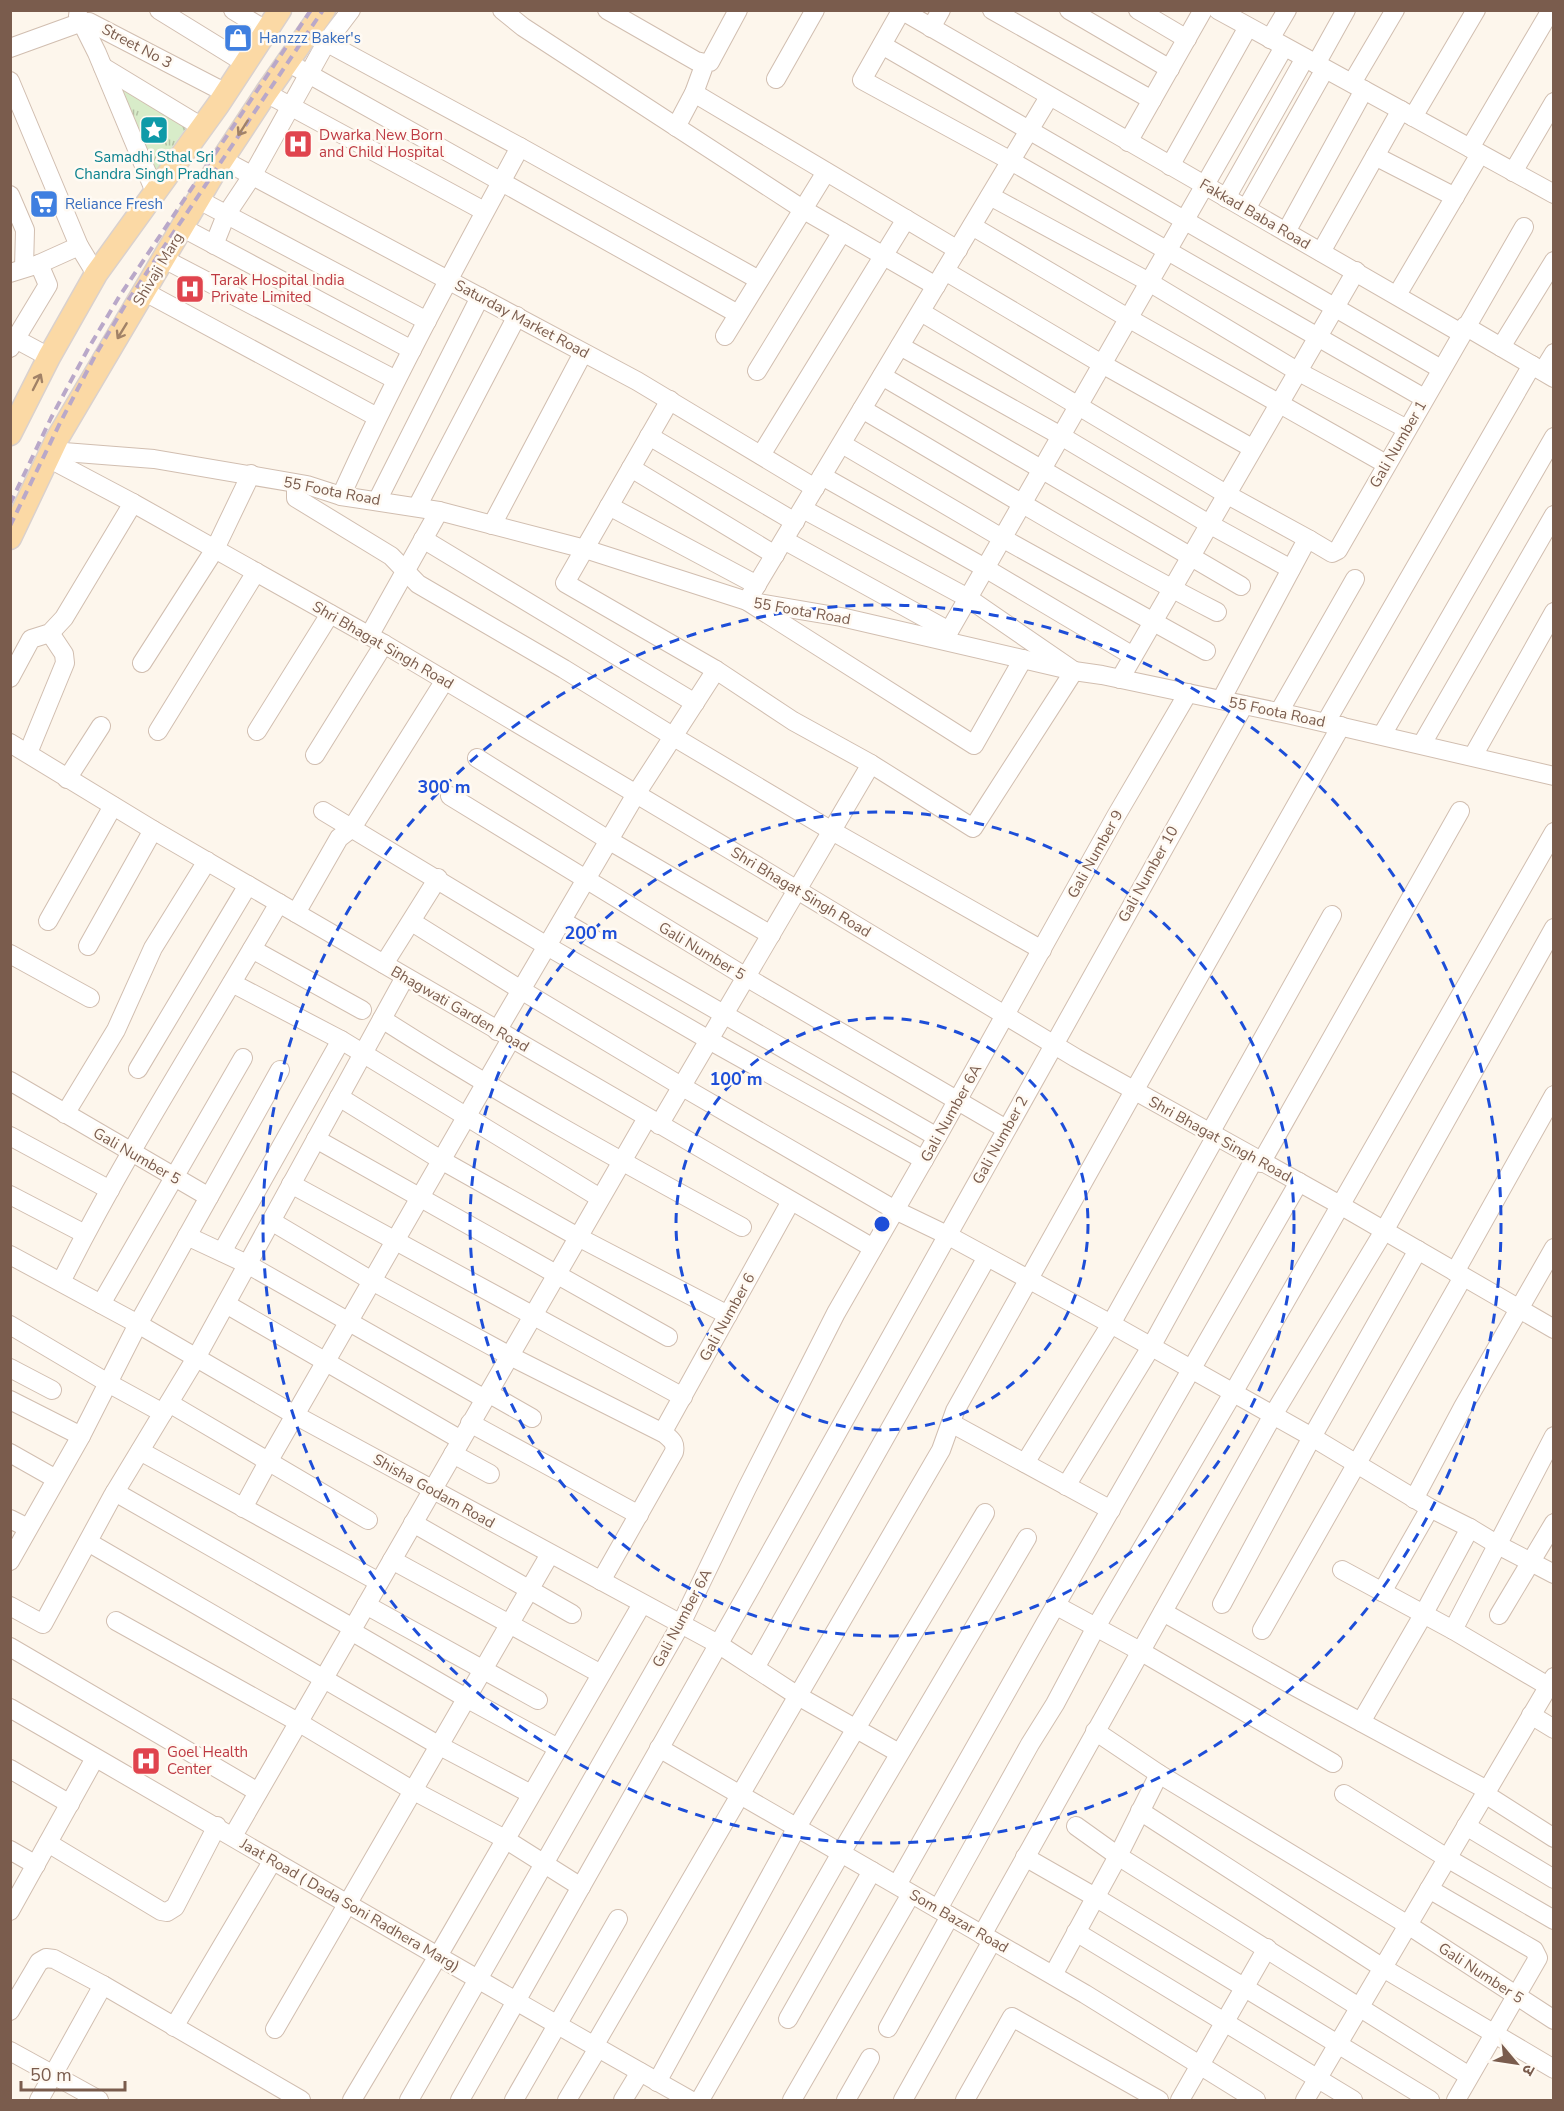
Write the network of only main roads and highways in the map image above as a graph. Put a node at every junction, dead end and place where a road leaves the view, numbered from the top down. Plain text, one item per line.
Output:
1 (280, 10) edge
2 (324, 10) edge
3 (10, 434) edge
4 (16, 512) edge
5 (10, 538) edge

3 -> 1 main road
2 -> 4 main road, Shivaji Marg
4 - 5 main road, Shivaji Marg

